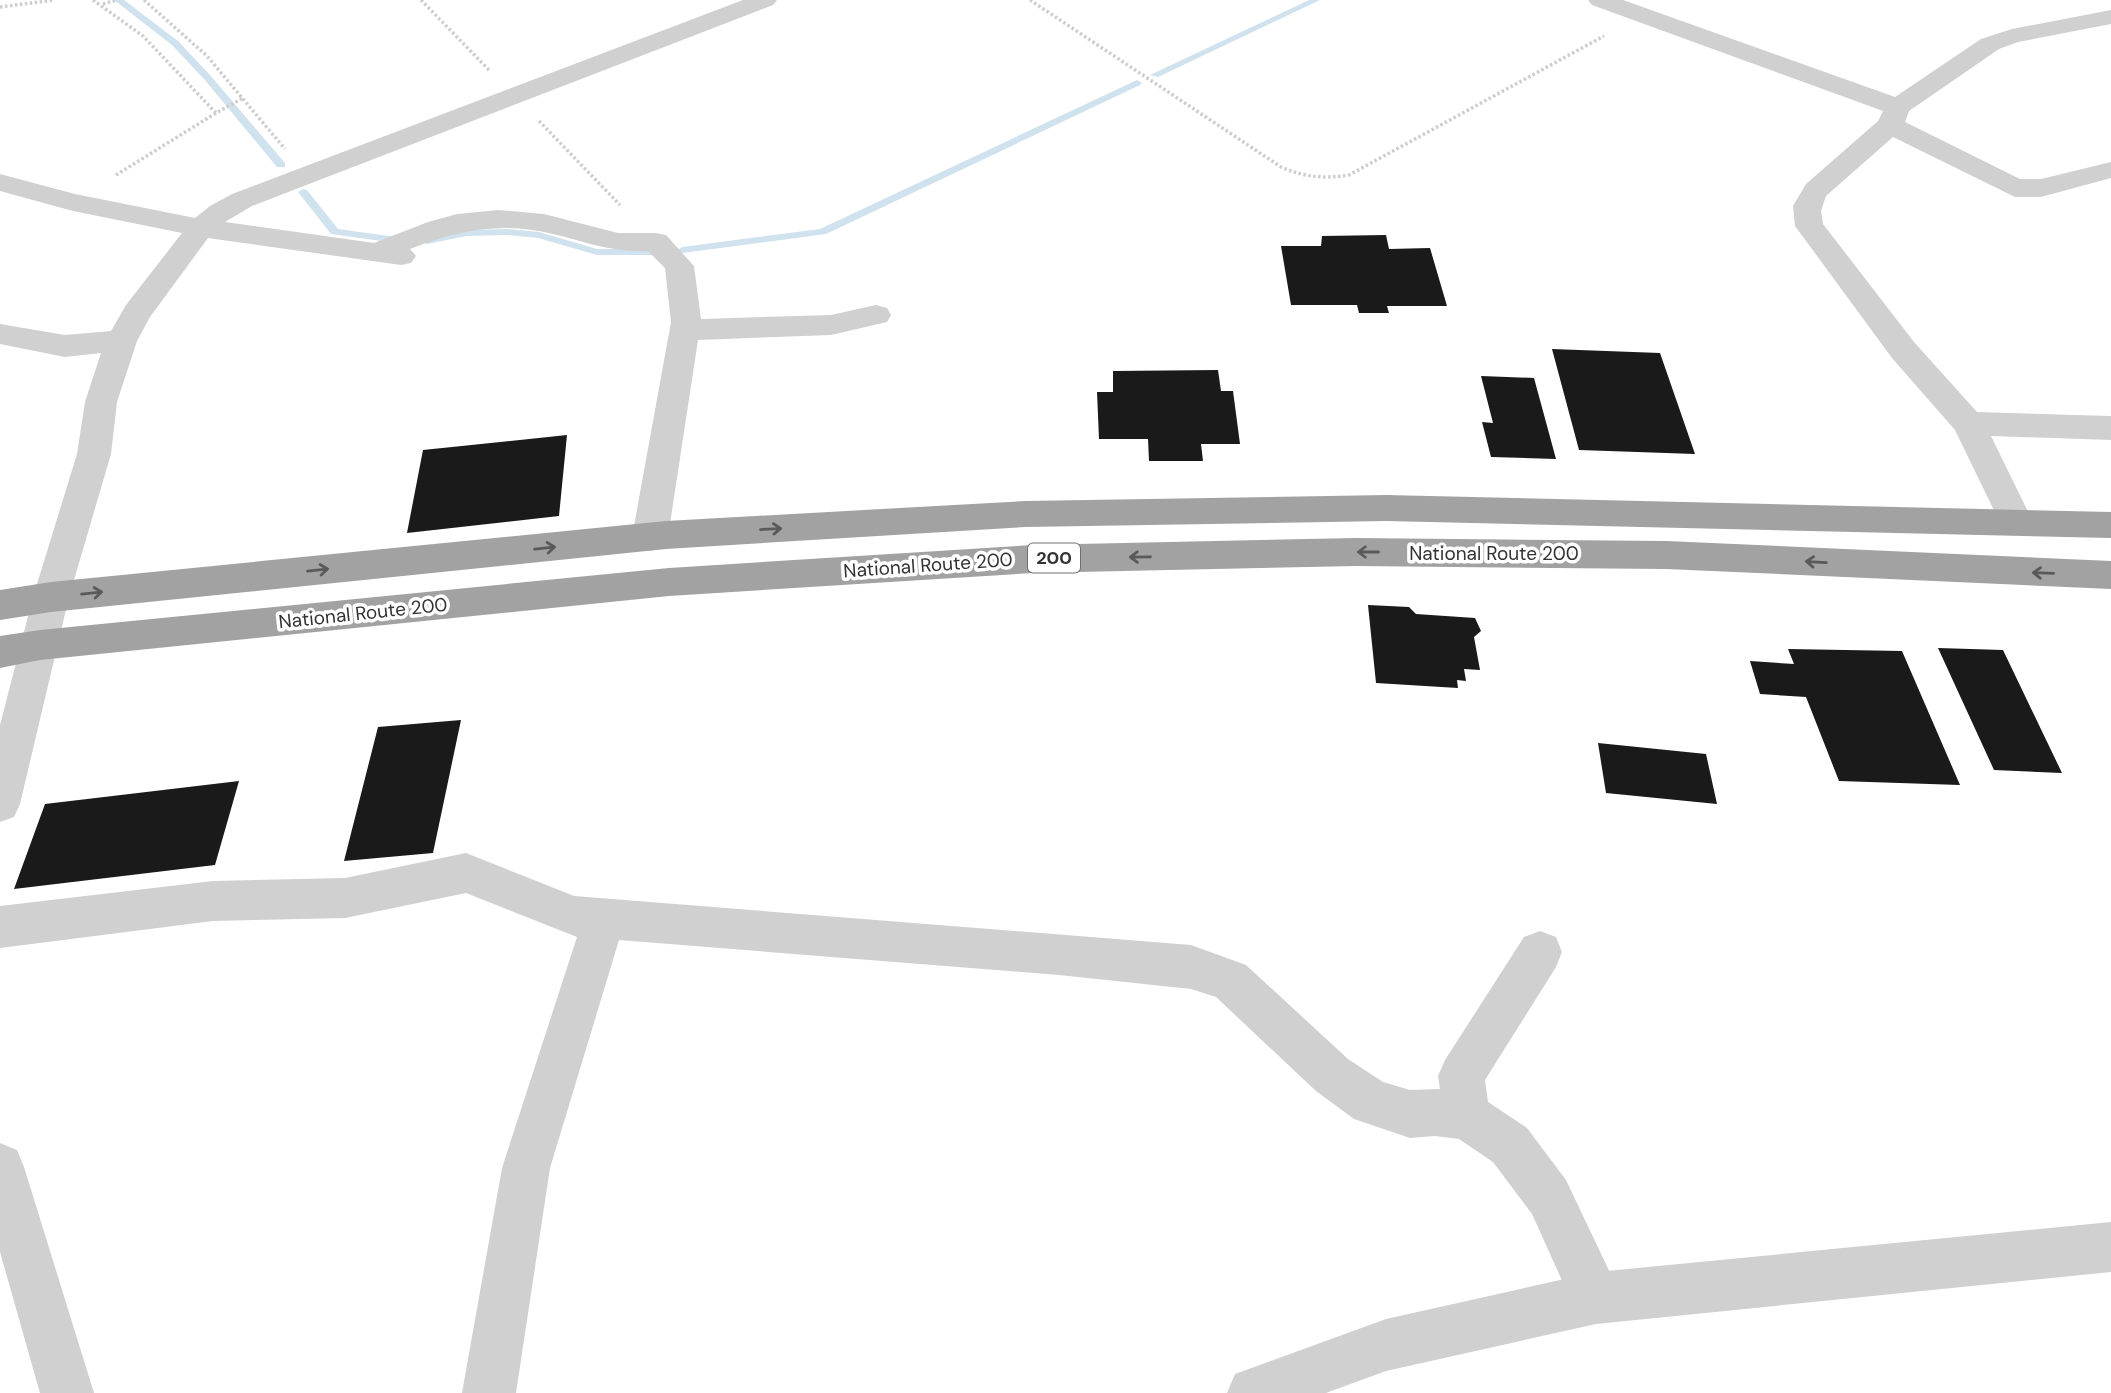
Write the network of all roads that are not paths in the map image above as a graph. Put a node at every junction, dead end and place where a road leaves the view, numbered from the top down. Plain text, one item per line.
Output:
1 (765, 0) edge
2 (1600, 0) edge
3 (2111, 17) edge
4 (1894, 116) junction
5 (2111, 170) edge
6 (0, 183) edge
7 (201, 228) junction
8 (876, 315) dead end
9 (685, 330) junction
10 (0, 334) edge
11 (121, 341) junction
12 (1968, 424) junction
13 (2111, 428) edge
14 (2016, 522) junction
15 (2111, 524) edge
16 (650, 537) junction
17 (2111, 575) edge
18 (51, 597) junction
19 (0, 605) edge
20 (40, 645) junction
21 (0, 652) edge
22 (0, 804) edge
23 (604, 919) junction
24 (0, 927) edge
25 (1540, 952) dead end
26 (1467, 1116) junction
27 (0, 1167) edge
28 (2111, 1247) edge
29 (1596, 1298) junction
30 (67, 1393) edge
31 (489, 1393) edge
32 (1254, 1393) edge

1 - 7 street
2 - 4 street
3 - 4 street
4 - 5 street
4 - 12 street
6 - 7 street
7 - 9 street
7 - 11 street
8 - 9 street
9 - 16 street
10 - 11 street
11 - 18 street
12 - 13 street
12 - 14 street
14 - 15 highway
16 -> 14 highway
18 -> 16 highway
17 -> 20 highway, National Route 200 / 200
18 - 19 highway
18 - 20 street
20 - 21 highway, National Route 200 / 200
20 - 22 street
23 - 24 street
23 - 26 street
23 - 31 street
25 - 26 street
26 - 29 street
27 - 30 street
28 - 29 street
29 - 32 street

